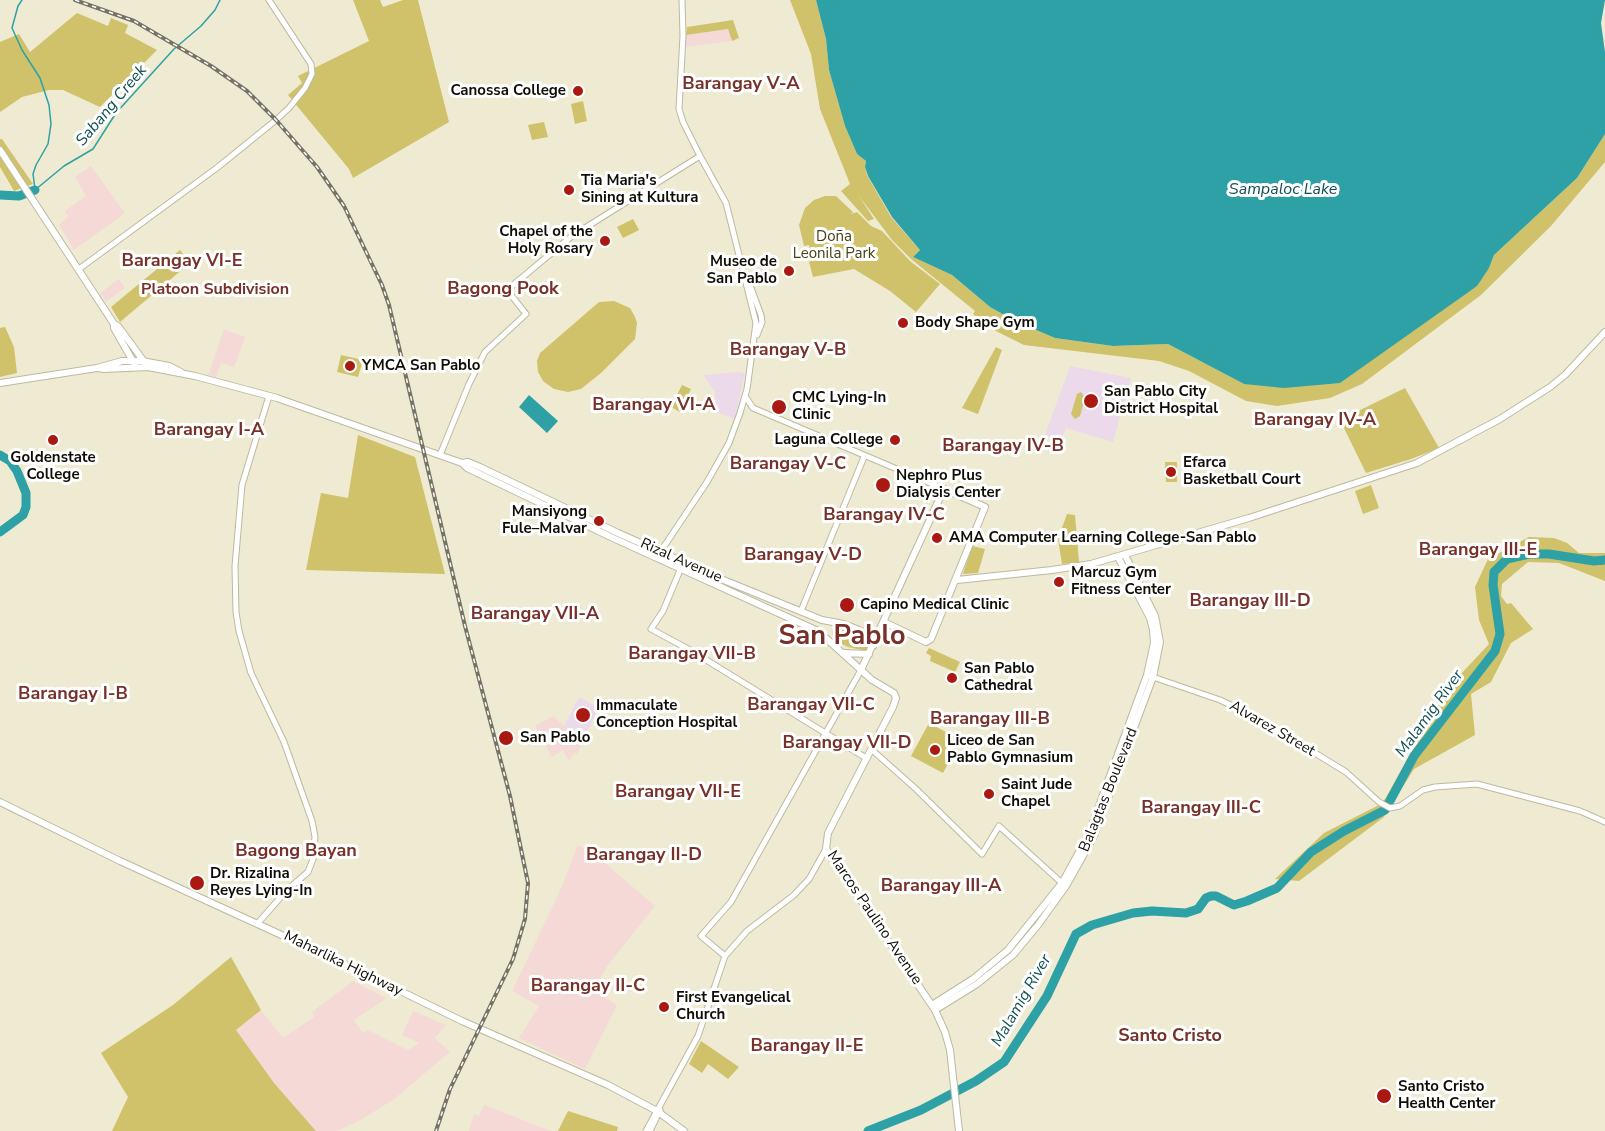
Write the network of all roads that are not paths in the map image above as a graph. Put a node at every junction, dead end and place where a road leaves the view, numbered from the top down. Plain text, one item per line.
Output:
1 (269, 0) edge
2 (682, 0) edge
3 (0, 150) edge
4 (700, 156) junction
5 (79, 270) junction
6 (114, 324) junction
7 (1605, 332) edge
8 (142, 361) junction
9 (134, 364) junction
10 (148, 367) junction
11 (184, 374) junction
12 (0, 383) edge
13 (269, 396) junction
14 (745, 396) junction
15 (753, 408) junction
16 (740, 413) junction
17 (440, 455) junction
18 (864, 457) junction
19 (944, 489) junction
20 (658, 555) junction
21 (1122, 556) junction
22 (682, 566) junction
23 (957, 580) junction
24 (801, 611) junction
25 (884, 622) junction
26 (869, 634) junction
27 (877, 637) junction
28 (873, 646) junction
29 (843, 653) junction
30 (869, 654) junction
31 (861, 670) junction
32 (1150, 676) junction
33 (896, 698) joint
34 (827, 733) junction
35 (871, 749) junction
36 (866, 758) junction
37 (0, 802) edge
38 (1605, 822) edge
39 (826, 849) junction
40 (1064, 884) junction
41 (258, 923) junction
42 (725, 956) junction
43 (934, 1007) junction
44 (659, 1109) junction
45 (648, 1131) edge
46 (684, 1131) edge
47 (959, 1131) edge

1 - 5 street
2 - 4 street
3 - 5 main road
4 - 14 street
4 - 17 street
5 - 6 main road
6 - 8 main road
6 - 9 main road
7 - 21 main road
8 - 9 main road
8 - 10 main road
8 - 11 main road
9 - 10 main road
9 - 12 main road
10 - 11 main road
11 - 13 main road, Rizal Avenue
13 - 17 main road, Rizal Avenue
13 - 41 street
14 - 15 street
14 - 16 street
15 - 16 street
15 - 18 street
16 - 20 street
17 - 20 main road, Rizal Avenue
18 - 19 street
18 - 24 street
19 - 23 main road
19 - 25 main road
20 - 22 main road, Rizal Avenue
21 - 23 main road
21 - 32 main road, Balagtas Boulevard
22 - 24 main road, Rizal Avenue
22 - 29 main road, Rizal Avenue
22 - 34 street
23 - 25 main road
24 - 26 main road, Rizal Avenue
25 - 27 main road
26 - 27 main road, Rizal Avenue
26 - 28 main road
27 - 28 main road
28 - 30 main road
29 - 30 main road
29 - 31 main road, Rizal Avenue
30 - 31 main road
31 - 33 main road, Rizal Avenue
31 - 34 street
32 - 38 street, Alvarez Street
32 - 40 main road, Balagtas Boulevard
33 - 35 main road, Marcos Paulino Avenue
34 - 36 street
34 - 42 street
35 - 36 main road, Marcos Paulino Avenue
35 - 40 street
36 - 39 main road, Marcos Paulino Avenue
37 - 41 main road, Maharlika Highway
39 - 42 street
39 - 43 main road, Marcos Paulino Avenue
40 - 43 main road, Balagtas Boulevard
41 - 44 main road, Maharlika Highway
42 - 44 street
43 - 47 main road, Marcos Paulino Avenue
44 - 45 street
44 - 46 main road, Maharlika Highway

